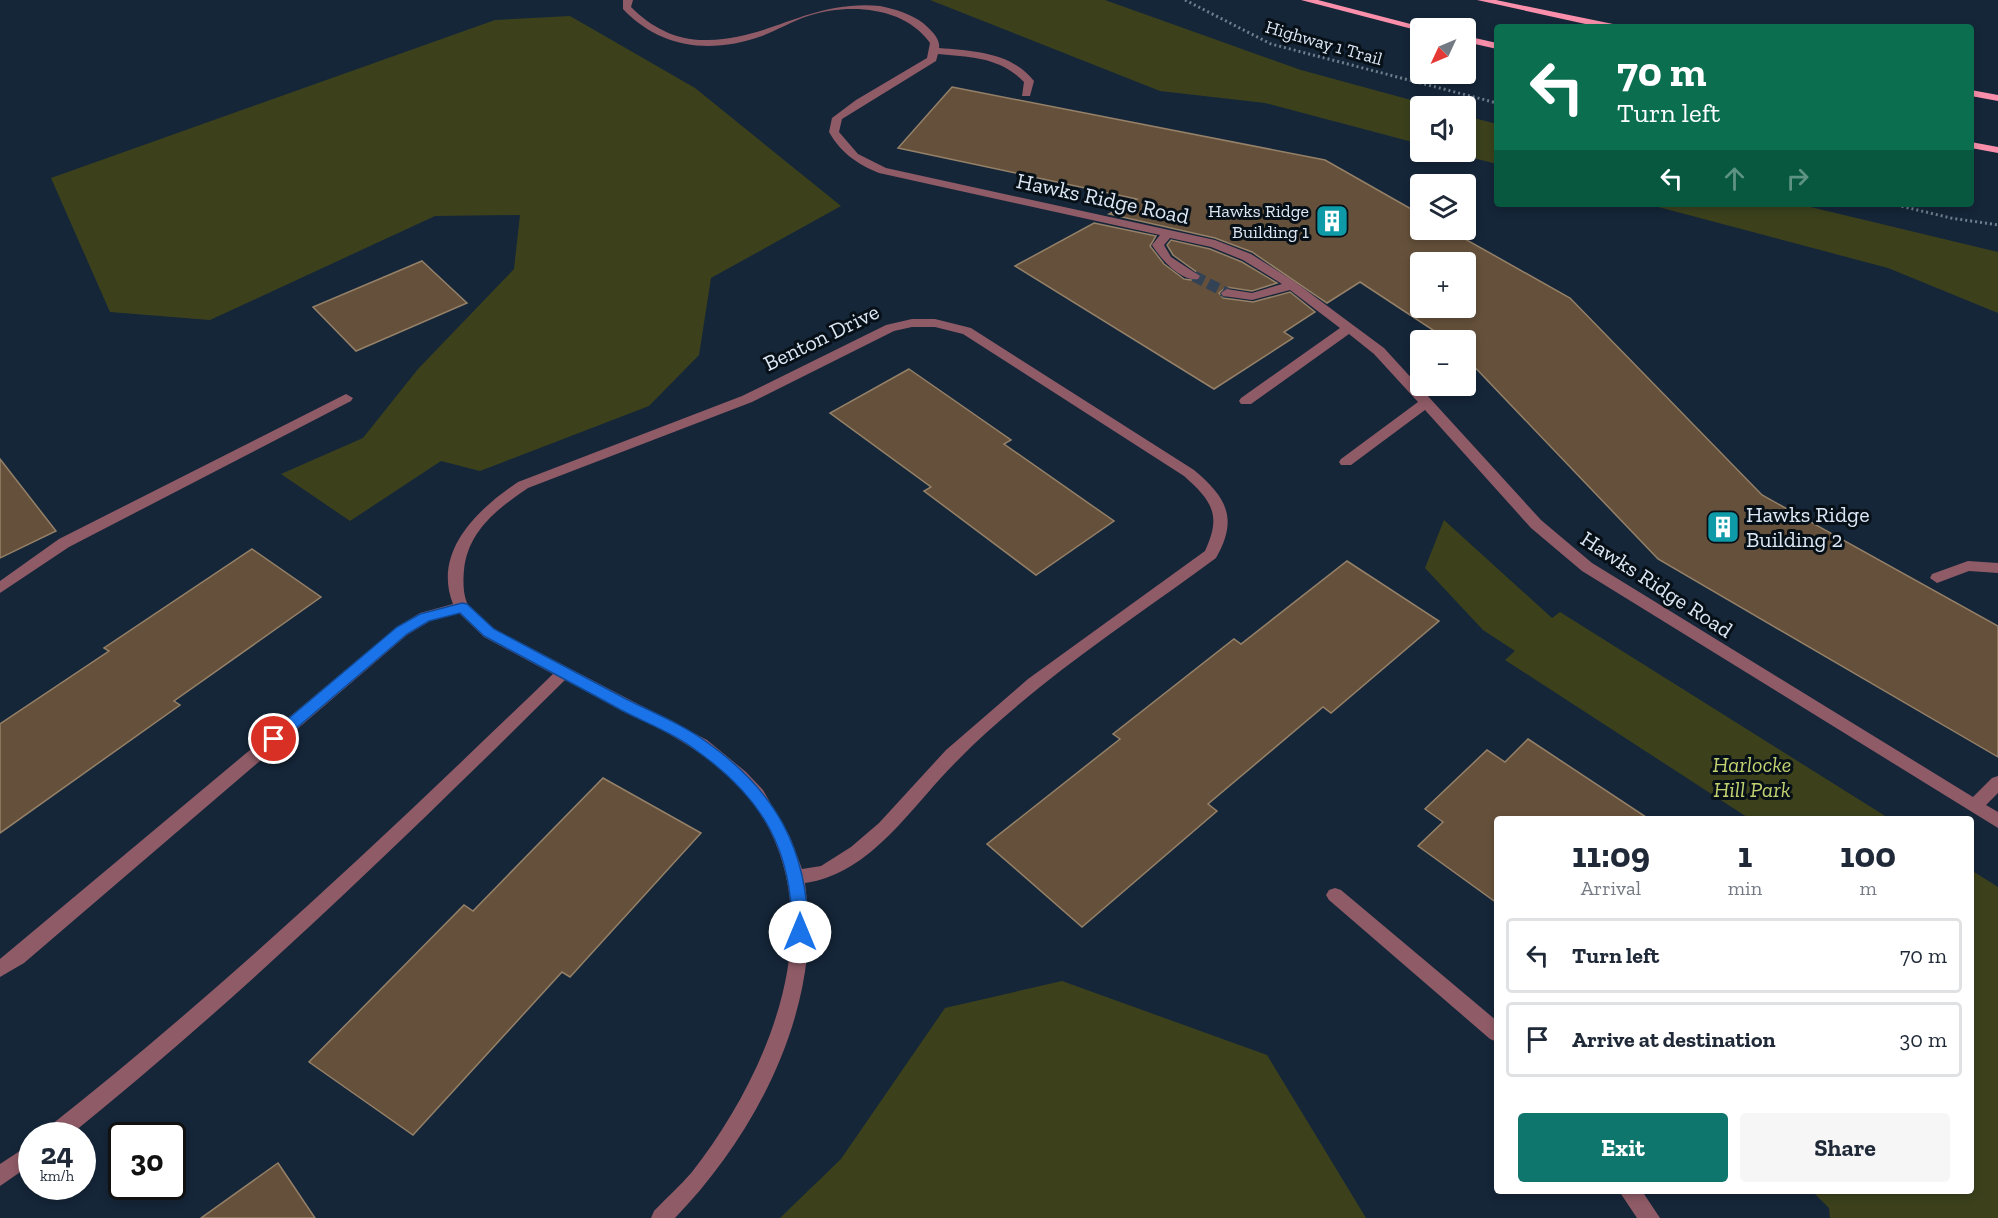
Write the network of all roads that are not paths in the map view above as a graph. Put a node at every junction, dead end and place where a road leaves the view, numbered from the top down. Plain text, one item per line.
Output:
1 (628, 0) edge
2 (1306, 0) edge
3 (1482, 0) edge
4 (1598, 24) edge
5 (1410, 25) edge
6 (1476, 41) edge
7 (1494, 45) edge
8 (934, 51) junction
9 (1026, 94) dead end
10 (1974, 94) edge
11 (1998, 98) edge
12 (1974, 146) edge
13 (1998, 150) edge
14 (1168, 233) junction
15 (1194, 276) tunnel mouth
16 (1291, 285) junction
17 (1227, 293) tunnel mouth
18 (1349, 328) junction
19 (346, 398) dead end
20 (1246, 401) dead end
21 (1426, 403) junction
22 (1346, 462) dead end
23 (1998, 568) edge
24 (1937, 578) dead end
25 (0, 588) edge
26 (462, 608) junction
27 (564, 672) junction
28 (1998, 783) edge
29 (1974, 806) junction
30 (1998, 821) edge
31 (796, 877) junction
32 (1335, 895) dead end
33 (0, 969) edge
34 (1494, 1030) edge
35 (71, 1122) edge
36 (18, 1162) edge
37 (0, 1176) edge
38 (1631, 1194) edge
39 (661, 1218) edge
40 (1650, 1218) edge

1 - 8 street
2 - 5 main road
3 - 4 main road
6 - 7 main road
8 - 9 street
8 - 14 street, Hawks Ridge Road
10 - 11 main road
12 - 13 main road
14 - 15 street
14 - 16 street, Hawks Ridge Road
16 - 17 street
16 - 18 street, Hawks Ridge Road
18 - 20 street
18 - 21 street, Hawks Ridge Road
19 - 25 street
21 - 22 street
21 - 29 street, Hawks Ridge Road
23 - 24 street
26 - 27 street
26 - 31 street, Benton Drive
26 - 33 street
27 - 31 street
27 - 35 street
28 - 29 street
29 - 30 street, Hawks Ridge Road
31 - 39 street
32 - 34 street
36 - 37 street
38 - 40 street

